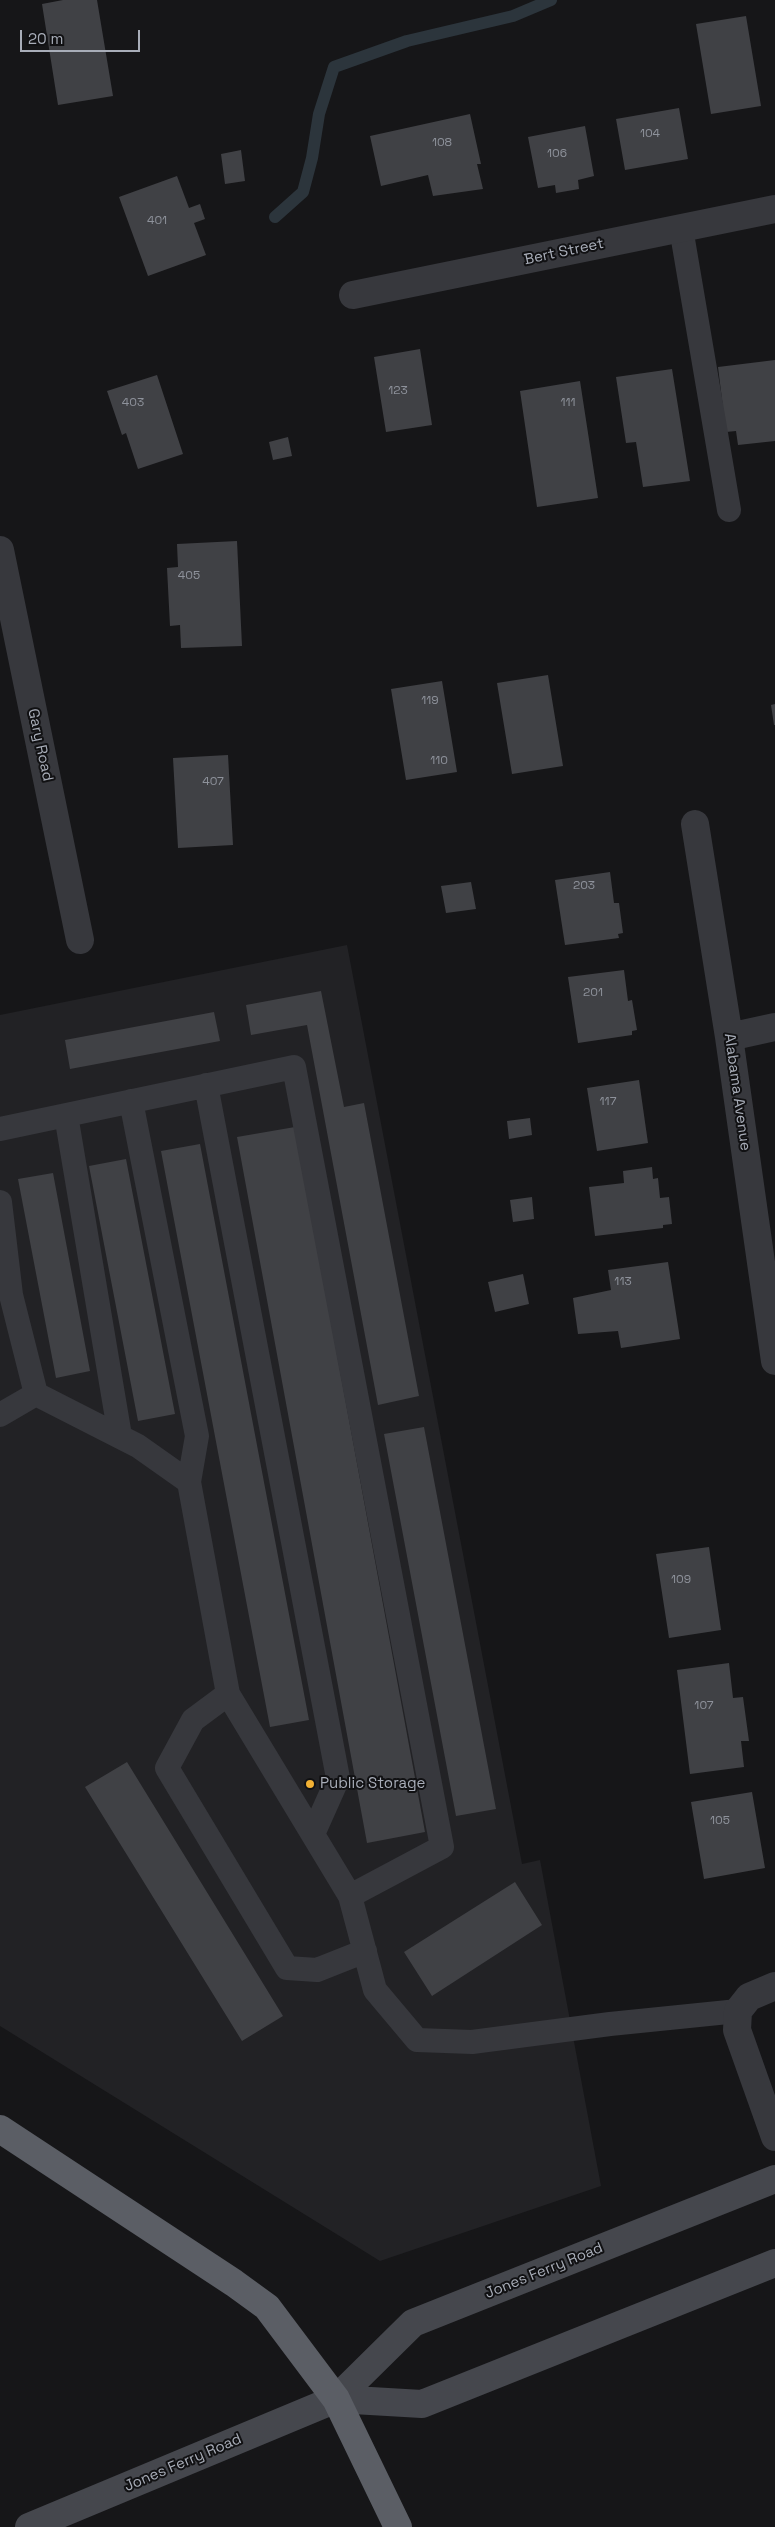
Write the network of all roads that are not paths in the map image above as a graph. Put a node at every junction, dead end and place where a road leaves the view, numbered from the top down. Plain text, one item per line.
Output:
1 (775, 209) edge
2 (680, 228) junction
3 (353, 295) dead end
4 (729, 510) dead end
5 (0, 550) edge
6 (695, 824) dead end
7 (80, 940) dead end
8 (775, 1027) edge
9 (729, 1037) junction
10 (206, 1085) junction
11 (131, 1101) junction
12 (66, 1115) junction
13 (0, 1130) edge
14 (0, 1202) edge
15 (5, 1298) edge
16 (775, 1361) edge
17 (36, 1394) junction
18 (0, 1416) edge
19 (120, 1436) junction
20 (188, 1482) junction
21 (228, 1694) junction
22 (313, 1834) junction
23 (350, 1896) junction
24 (365, 1951) junction
25 (775, 1986) edge
26 (738, 2011) junction
27 (0, 2129) edge
28 (775, 2137) edge
29 (775, 2178) edge
30 (775, 2263) edge
31 (336, 2399) junction
32 (30, 2527) edge
33 (398, 2527) edge

1 - 2 street, Bert Street
2 - 3 street, Bert Street
2 - 4 lane
5 - 7 street, Gary Road
6 - 9 street, Alabama Avenue
8 - 9 street
9 - 16 street, Alabama Avenue
10 - 11 lane
10 - 22 lane
10 - 23 lane
11 - 12 lane
11 - 20 lane
12 - 13 lane
12 - 19 lane
14 - 15 lane
15 - 17 lane
17 - 18 lane
17 - 19 lane
19 - 20 lane
20 - 21 lane
21 - 22 lane
21 - 24 lane
22 - 23 lane
23 - 24 lane
24 - 26 lane
25 - 26 street
26 - 28 street
27 - 31 highway
29 - 31 main road, Jones Ferry Road
30 - 31 main road, Jones Ferry Road
31 - 32 main road, Jones Ferry Road
31 - 33 highway

